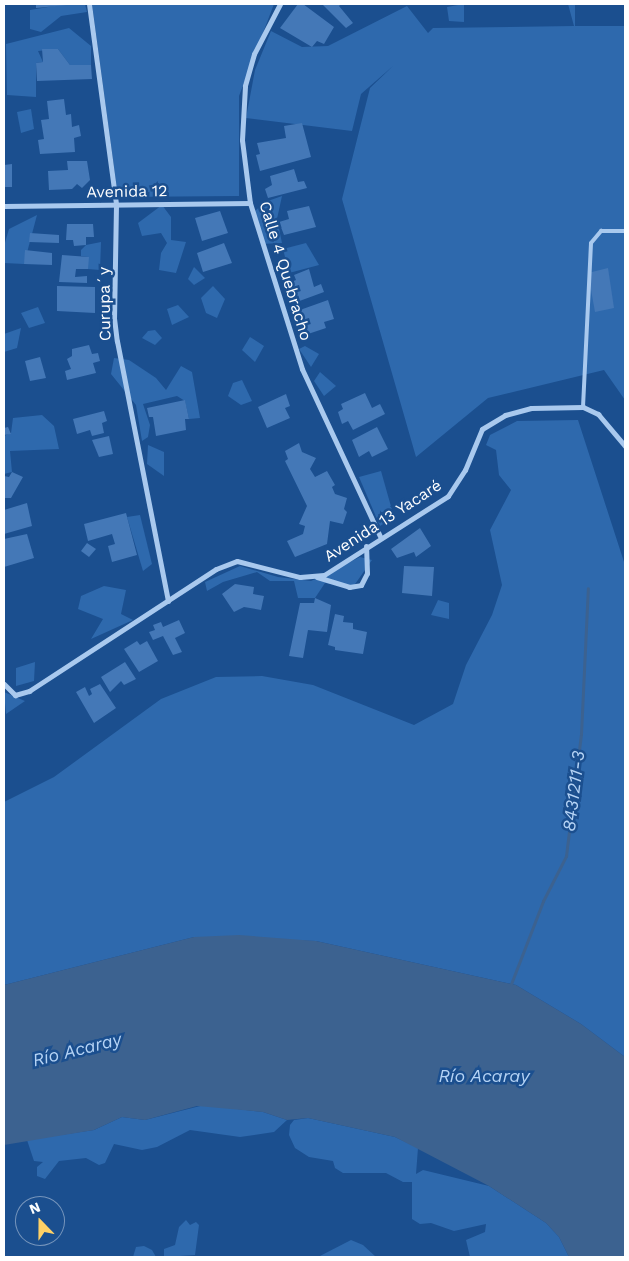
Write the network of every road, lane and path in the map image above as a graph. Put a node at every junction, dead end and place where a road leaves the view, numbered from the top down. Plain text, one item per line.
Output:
1 (89, 4) edge
2 (280, 4) edge
3 (250, 203) junction
4 (116, 205) junction
5 (4, 206) edge
6 (625, 231) edge
7 (583, 407) junction
8 (625, 446) edge
9 (380, 536) junction
10 (366, 546) junction
11 (317, 577) junction
12 (168, 601) junction
13 (4, 684) edge

1 - 4 street, Curupa´y
2 - 3 street, Calle 4 Quebracho
3 - 4 street, Avenida 12
3 - 9 street, Calle 4 Quebracho
4 - 5 street, Avenida 12
4 - 12 street, Curupa´y
6 - 7 lane
7 - 8 street
7 - 9 street, Avenida 13 Yacaré
9 - 10 street, Avenida 13 Yacaré
10 - 11 street, Avenida 13 Yacaré
10 - 11 street
11 - 12 street, Avenida 13 Yacaré
12 - 13 street, Avenida 13 Yacaré

